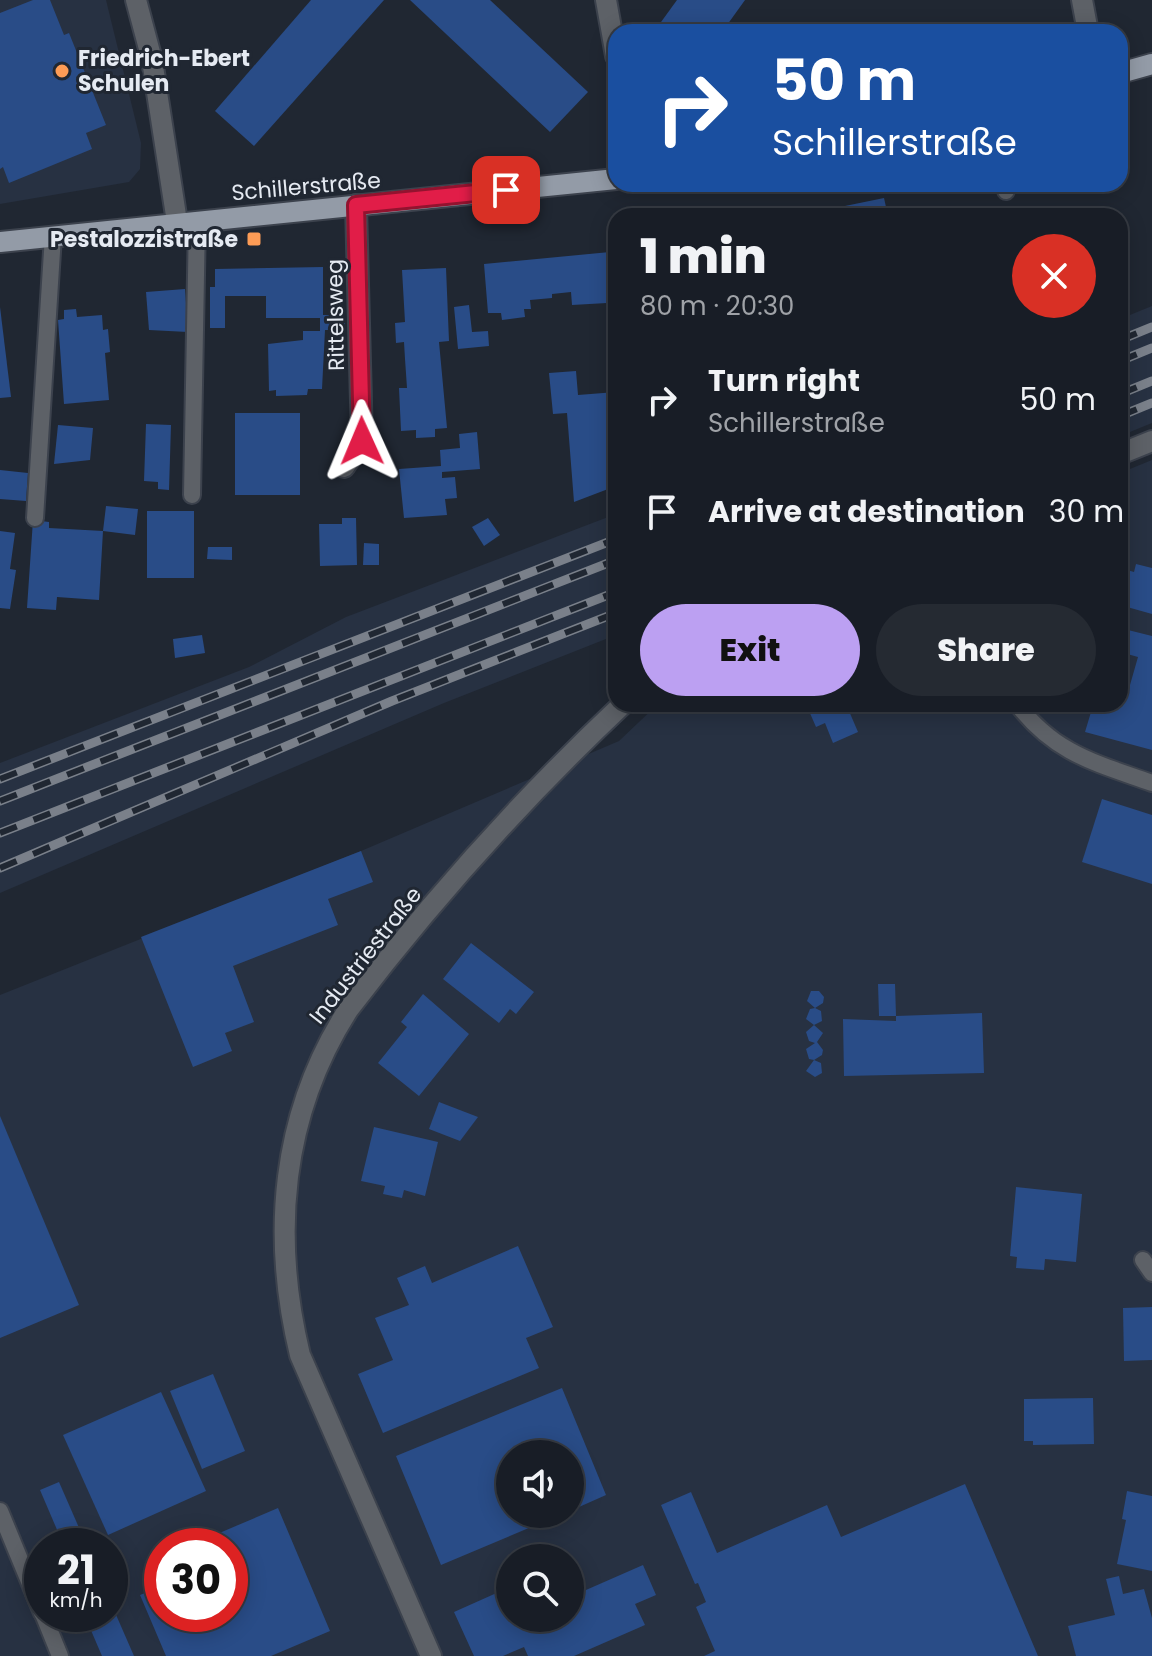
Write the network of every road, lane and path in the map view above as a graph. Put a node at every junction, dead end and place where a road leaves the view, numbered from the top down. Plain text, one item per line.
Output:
1 (136, 0) edge
2 (606, 0) edge
3 (1082, 0) edge
4 (610, 24) edge
5 (1086, 24) edge
6 (1152, 64) edge
7 (1128, 71) edge
8 (608, 180) edge
9 (356, 205) junction
10 (187, 221) junction
11 (53, 236) junction
12 (0, 242) edge
13 (1152, 441) edge
14 (1128, 451) edge
15 (344, 467) dead end
16 (192, 495) dead end
17 (35, 518) dead end
18 (615, 712) edge
19 (1024, 712) edge
20 (1152, 783) edge
21 (0, 1511) edge
22 (24, 1569) edge
23 (50, 1632) edge
24 (60, 1656) edge
25 (431, 1656) edge

1 - 10 street
2 - 4 street
3 - 5 street
6 - 7 main road
8 - 9 main road, Schillerstraße
9 - 10 main road, Schillerstraße
9 - 15 street, Rittelsweg
10 - 11 main road, Schillerstraße
10 - 16 lane
11 - 12 main road, Schillerstraße
11 - 17 lane
13 - 14 street
18 - 25 street, Industriestraße
19 - 20 lane
21 - 22 lane
23 - 24 lane

